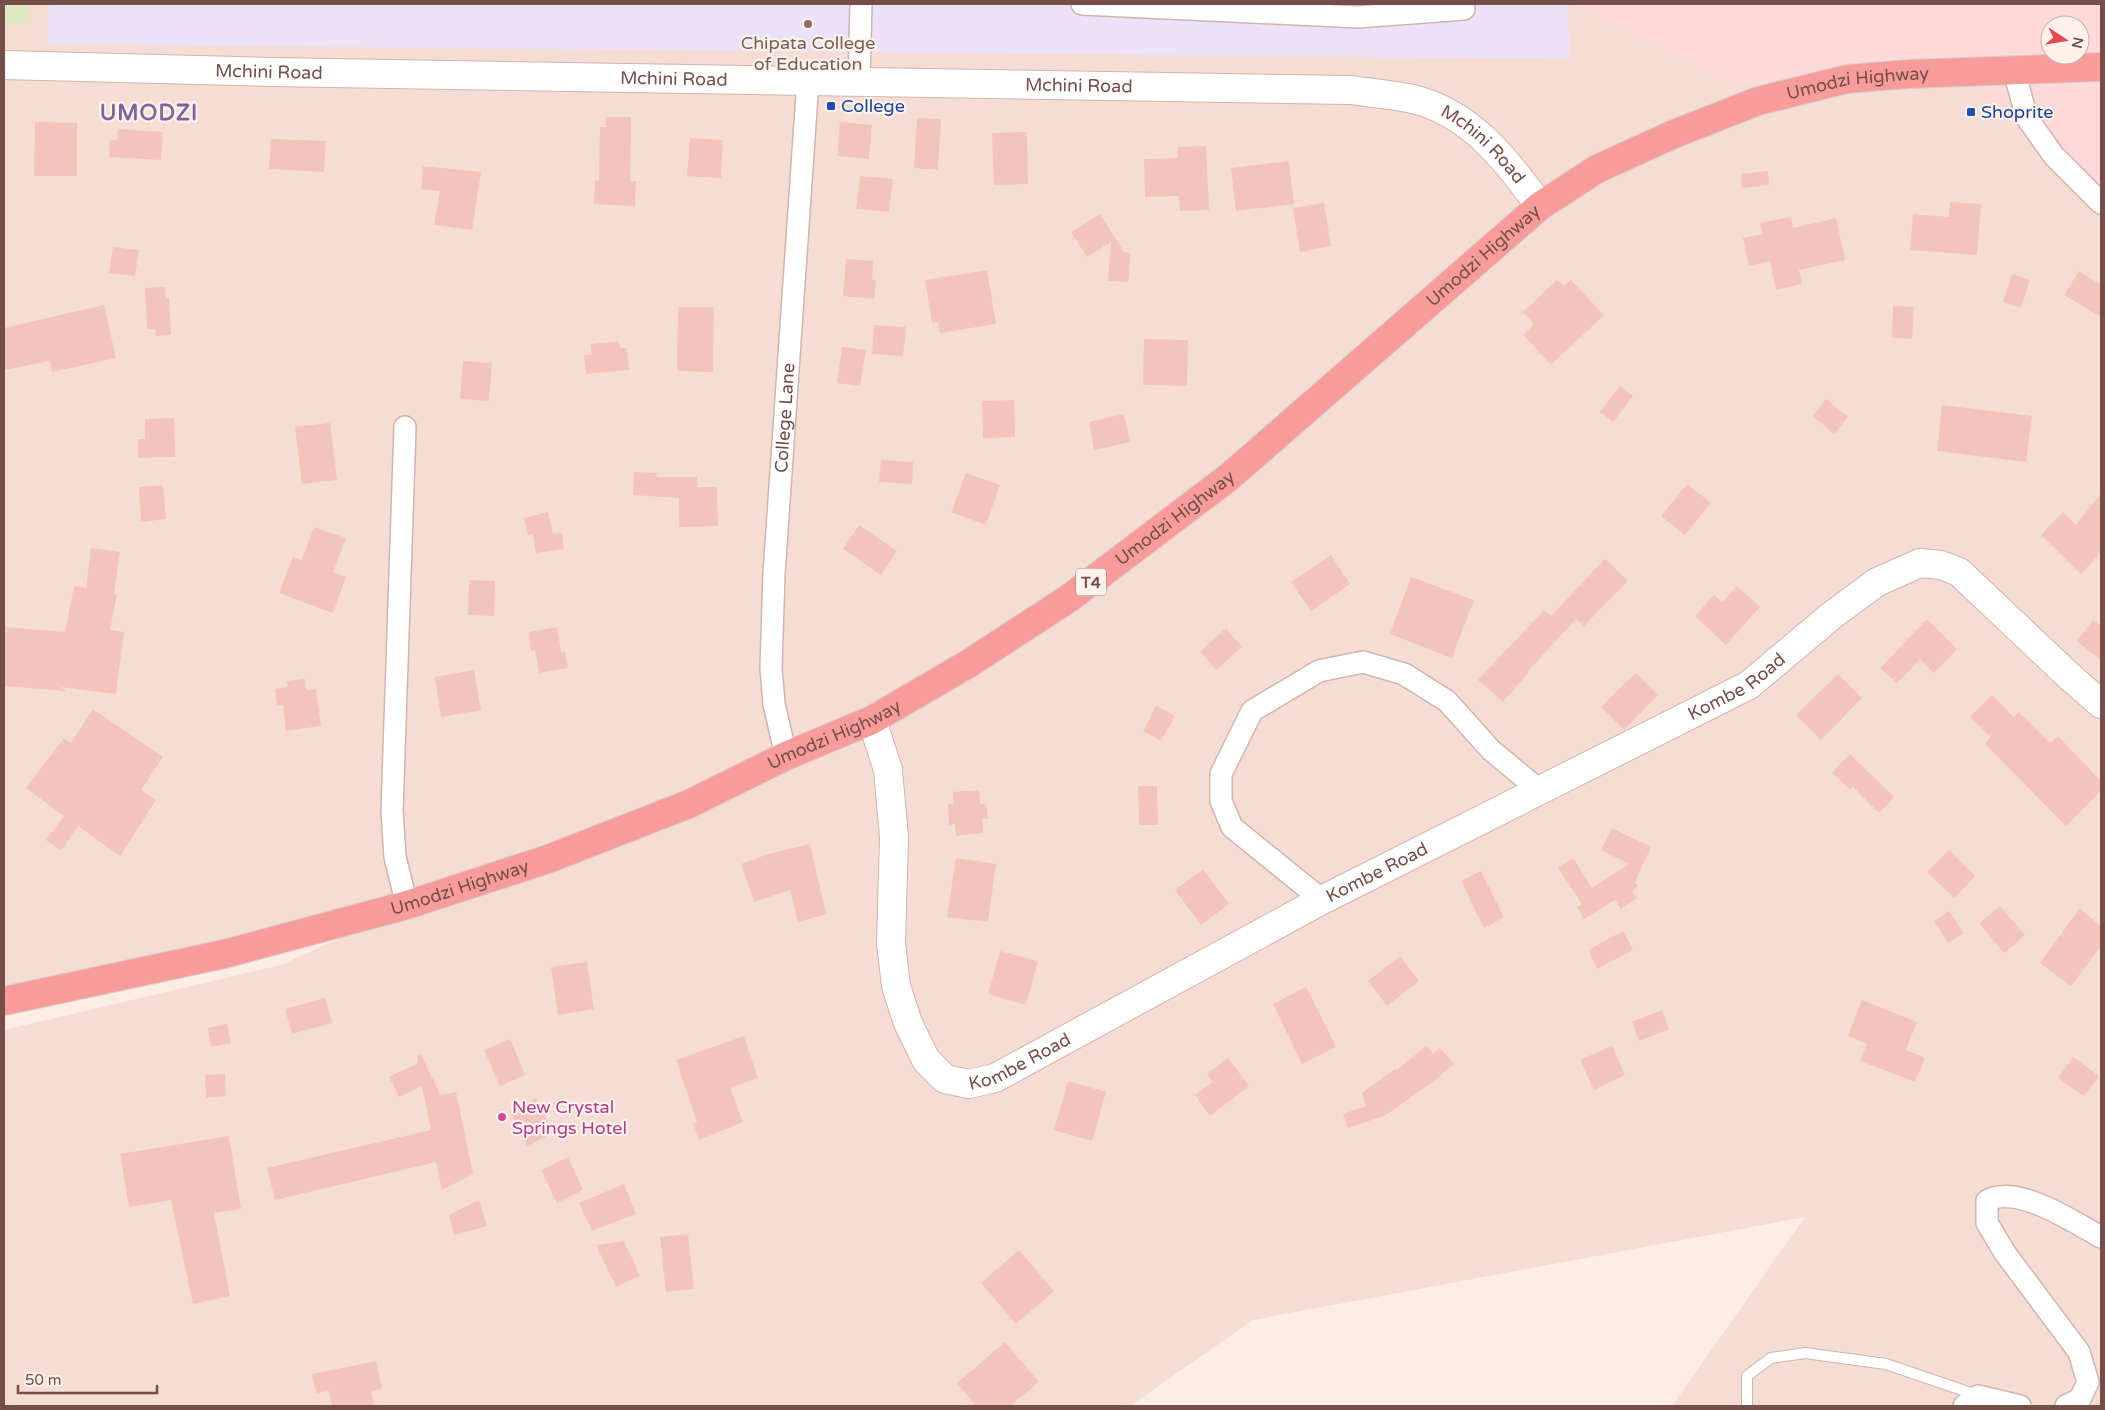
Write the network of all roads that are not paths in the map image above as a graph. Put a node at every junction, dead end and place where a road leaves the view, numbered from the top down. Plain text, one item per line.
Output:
1 (862, 4) edge
2 (1082, 4) edge
3 (1464, 9) dead end
4 (4, 65) edge
5 (2101, 67) edge
6 (2014, 71) junction
7 (808, 80) junction
8 (859, 81) junction
9 (2101, 203) edge
10 (1540, 206) junction
11 (406, 427) dead end
12 (2101, 704) edge
13 (872, 720) junction
14 (786, 756) junction
15 (1539, 790) junction
16 (1322, 900) junction
17 (406, 905) junction
18 (4, 1001) edge
19 (2101, 1237) edge
20 (1971, 1401) edge
21 (1747, 1406) edge
22 (2020, 1406) edge
23 (2066, 1406) edge

1 - 8 street
2 - 3 street
4 - 7 street, Mchini Road
5 - 6 highway, Umodzi Highway / T4
6 - 9 street
6 - 10 highway, Umodzi Highway / T4
7 - 8 street, Mchini Road
7 - 14 street, College Lane
8 - 10 street, Mchini Road
10 - 13 highway, Umodzi Highway / T4
11 - 17 street
12 - 15 street, Kombe Road
13 - 14 highway, Umodzi Highway / T4
13 - 16 street, Kombe Road
14 - 17 highway, Umodzi Highway / T4
15 - 16 street, Kombe Road
15 - 16 street
17 - 18 highway, Umodzi Highway / T4
19 - 23 street
20 - 21 lane
20 - 22 street

